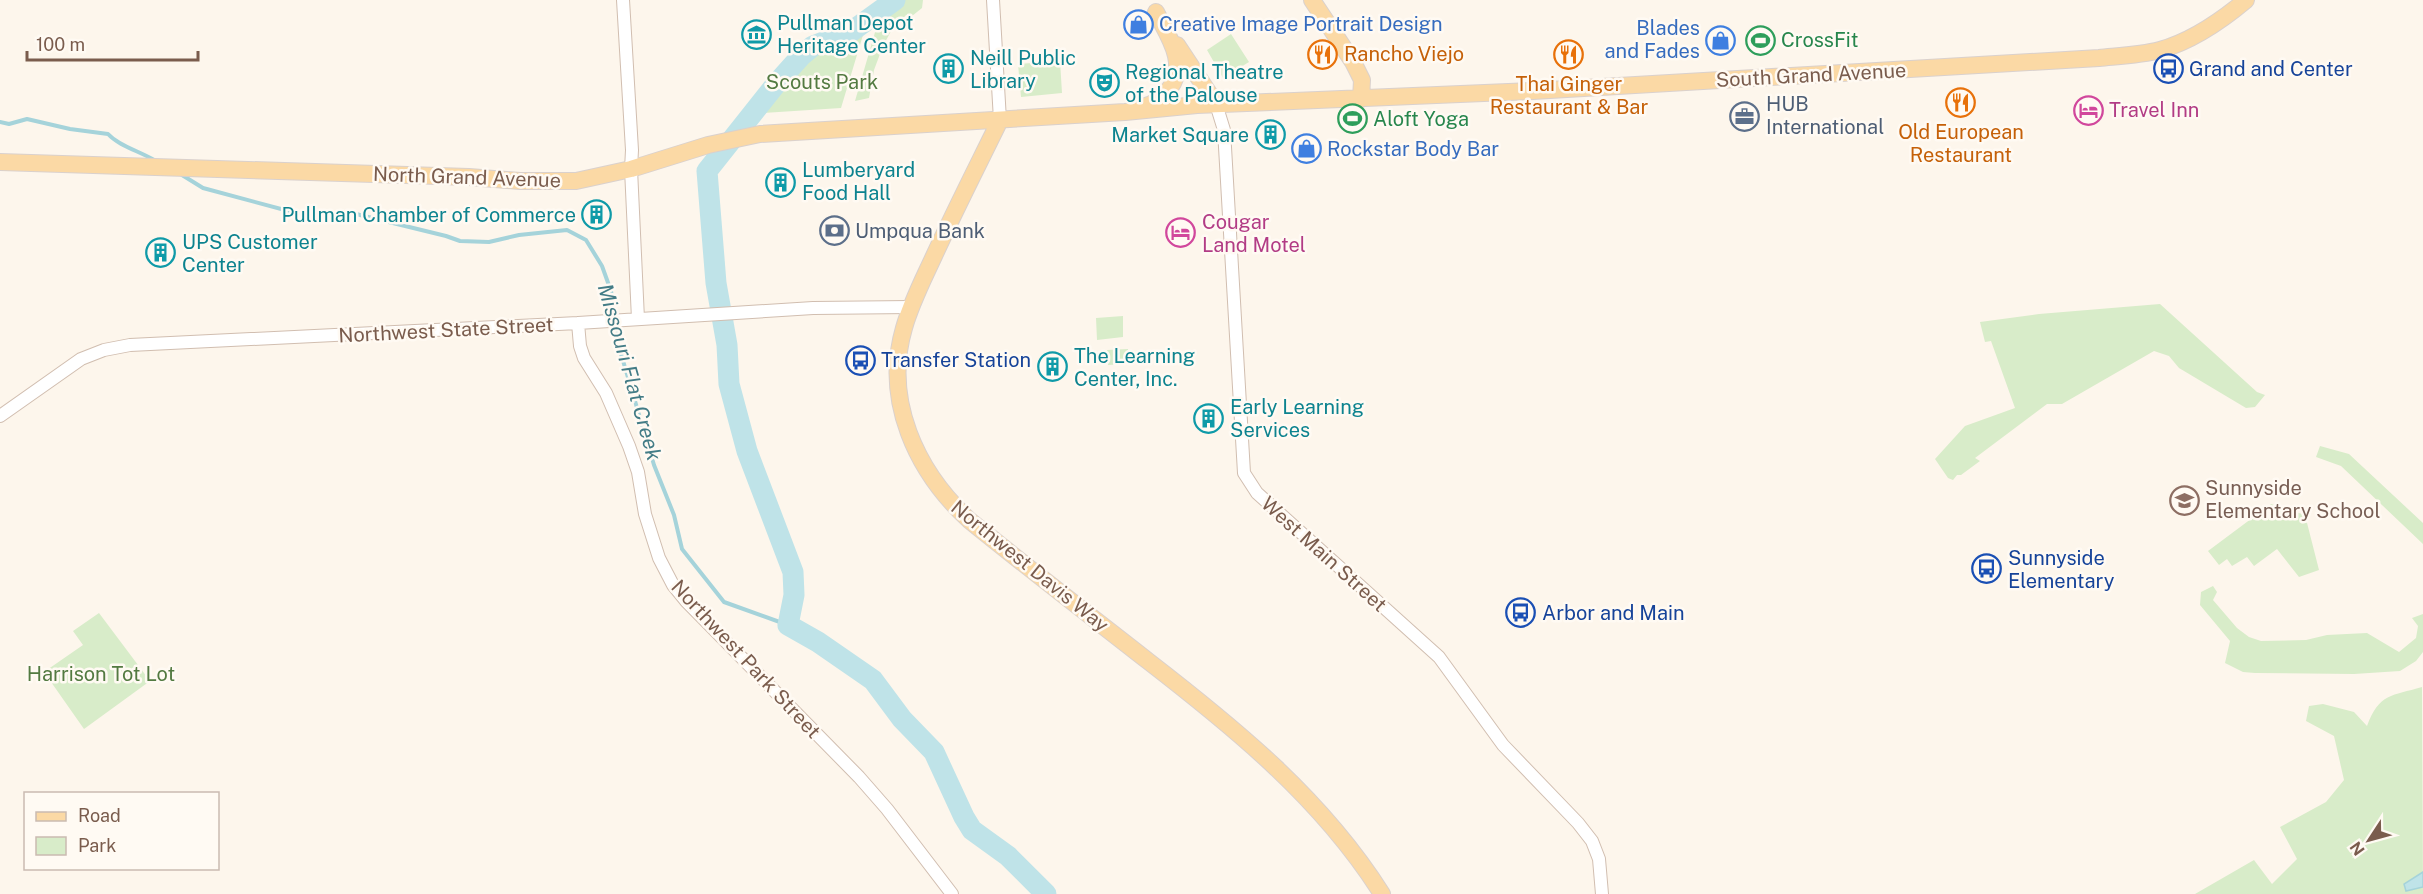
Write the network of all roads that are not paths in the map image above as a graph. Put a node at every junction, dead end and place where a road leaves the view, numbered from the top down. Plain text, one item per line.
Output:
1 (623, 0) edge
2 (993, 0) edge
3 (1312, 0) edge
4 (2246, 0) edge
5 (1152, 6) edge
6 (1361, 99) junction
7 (1216, 104) junction
8 (1125, 112) junction
9 (1000, 120) junction
10 (0, 162) edge
11 (631, 169) junction
12 (911, 307) junction
13 (633, 319) junction
14 (578, 323) junction
15 (0, 416) edge
16 (952, 894) edge
17 (1382, 894) edge
18 (1602, 894) edge

1 - 11 street
2 - 9 street
3 - 6 main road
4 - 6 main road, South Grand Avenue
5 - 7 main road
5 - 8 main road
6 - 7 main road, South Grand Avenue
7 - 8 main road
7 - 18 street, West Main Street
8 - 9 main road, North Grand Avenue
9 - 11 main road, North Grand Avenue
9 - 12 main road, Northwest Davis Way
10 - 11 main road, North Grand Avenue
11 - 13 street
12 - 13 street, Northwest State Street
12 - 17 main road, Northwest Davis Way
13 - 14 street, Northwest State Street
14 - 15 street, Northwest State Street
14 - 16 street, Northwest Park Street

